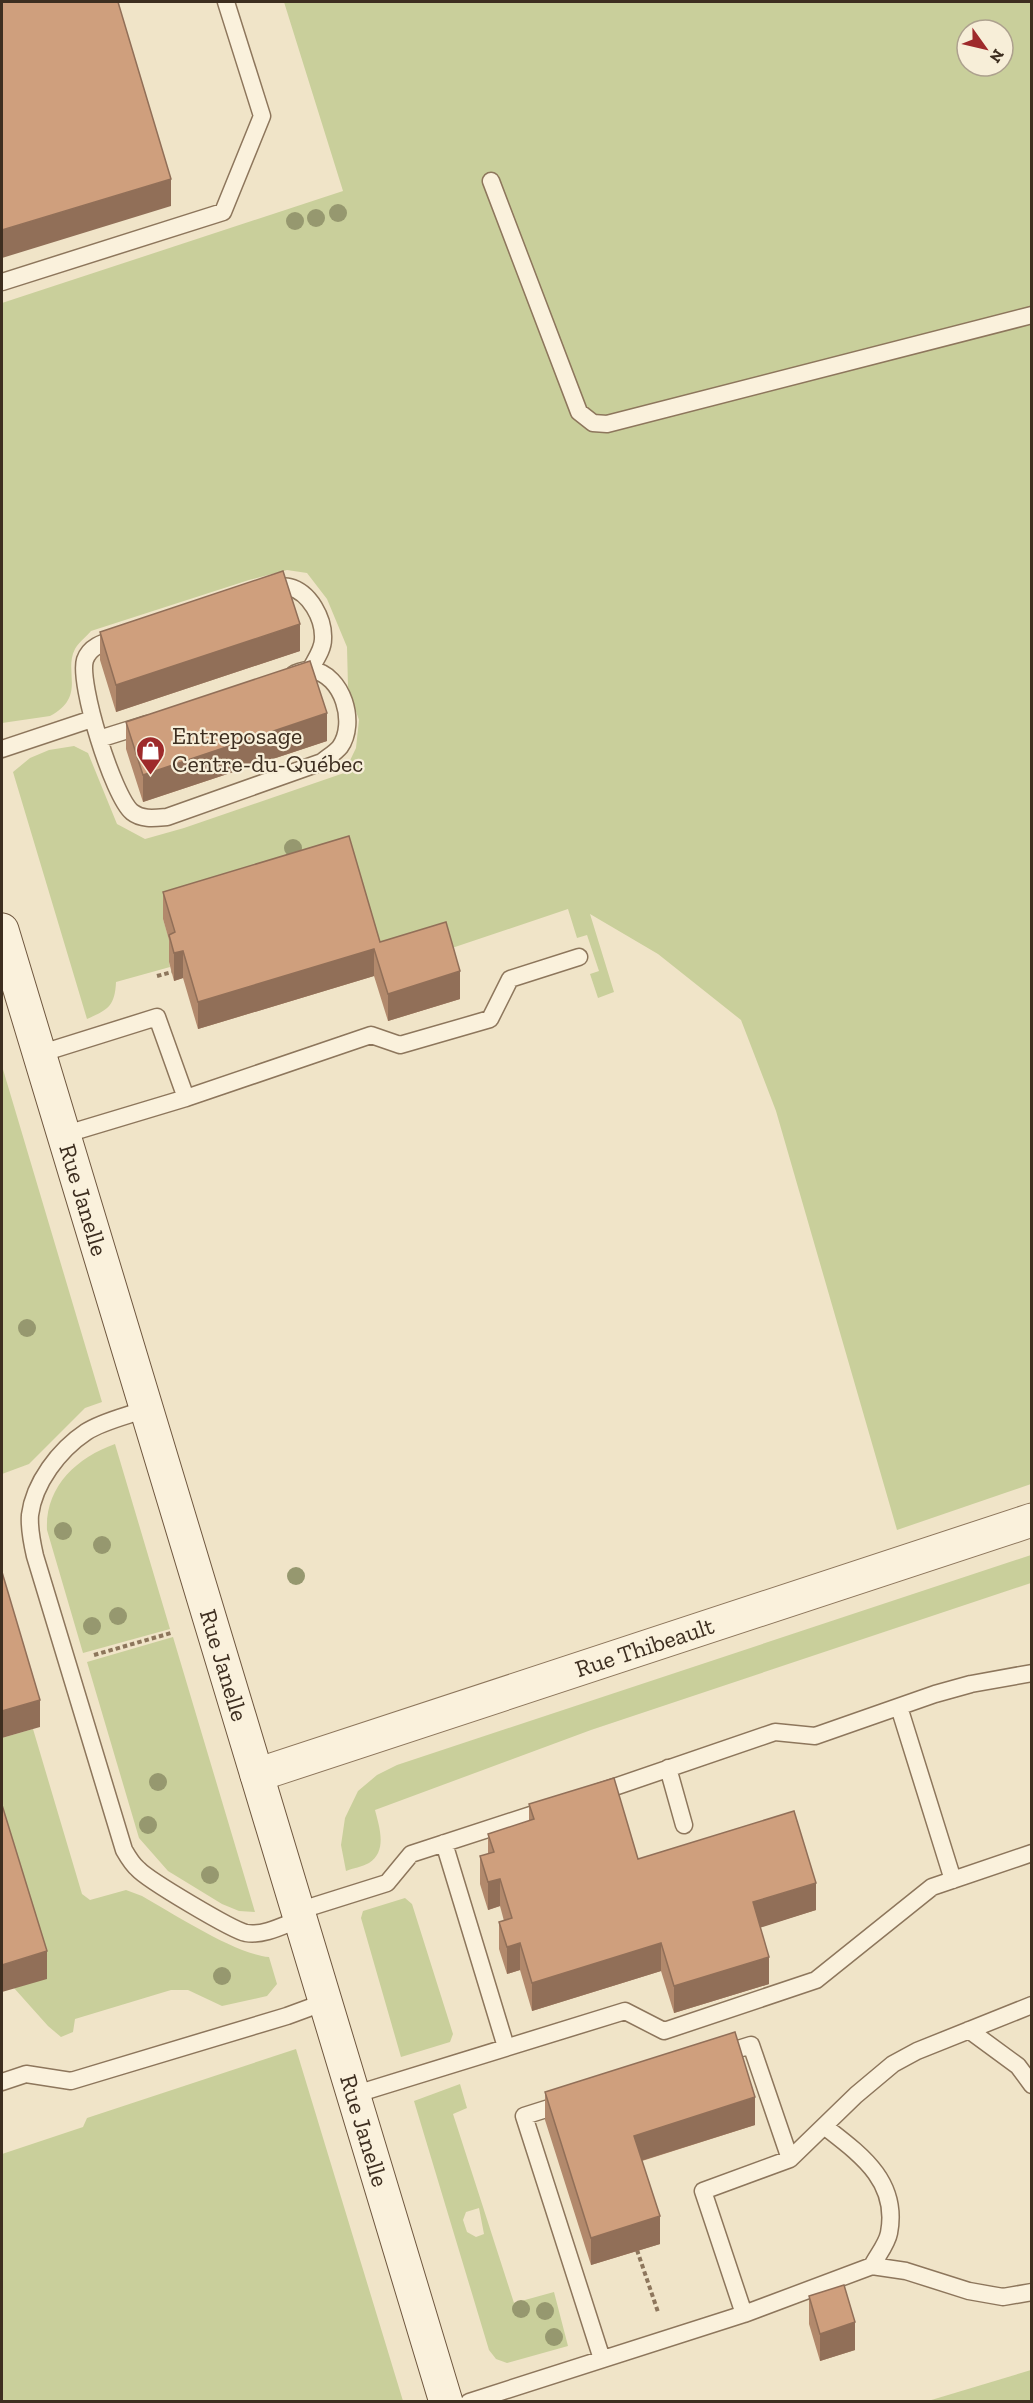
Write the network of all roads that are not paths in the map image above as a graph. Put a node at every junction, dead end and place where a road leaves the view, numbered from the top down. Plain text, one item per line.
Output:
1 (226, 2) edge
2 (492, 181) dead end
3 (2, 282) edge
4 (1032, 315) edge
5 (247, 597) edge
6 (138, 632) edge
7 (310, 670) junction
8 (284, 678) edge
9 (164, 718) edge
10 (92, 719) junction
11 (99, 740) junction
12 (2, 748) edge
13 (2, 930) edge
14 (579, 957) dead end
15 (39, 1054) junction
16 (186, 1098) junction
17 (63, 1135) junction
18 (146, 1409) junction
19 (1032, 1520) edge
20 (1032, 1673) edge
21 (899, 1707) junction
22 (668, 1768) junction
23 (257, 1775) junction
24 (684, 1825) dead end
25 (444, 1843) junction
26 (1032, 1853) edge
27 (953, 1880) junction
28 (299, 1915) junction
29 (325, 2002) junction
30 (1032, 2006) edge
31 (969, 2030) junction
32 (506, 2047) junction
33 (706, 2059) edge
34 (2, 2082) edge
35 (1032, 2085) edge
36 (353, 2095) junction
37 (581, 2098) edge
38 (824, 2126) junction
39 (790, 2159) junction
40 (872, 2266) junction
41 (1032, 2292) edge
42 (744, 2314) junction
43 (602, 2359) junction
44 (446, 2402) edge
45 (469, 2402) edge

1 - 3 lane
2 - 4 lane
5 - 7 lane
6 - 10 lane
7 - 8 lane
7 - 11 lane
9 - 11 lane
10 - 11 lane
10 - 12 lane
13 - 15 main road, Rue Janelle
14 - 16 lane
15 - 16 lane
15 - 17 main road, Rue Janelle
16 - 17 lane
17 - 18 main road, Rue Janelle
18 - 23 main road, Rue Janelle
18 - 28 lane
19 - 23 main road, Rue Thibeault
20 - 21 lane
21 - 22 lane
21 - 27 lane
22 - 24 lane
22 - 25 lane
23 - 28 main road, Rue Janelle
25 - 28 lane
25 - 32 lane
26 - 27 lane
27 - 32 lane
28 - 29 main road, Rue Janelle
29 - 34 lane
29 - 36 main road, Rue Janelle
30 - 31 lane
31 - 35 lane
31 - 38 lane
32 - 36 lane
33 - 39 lane
36 - 44 main road, Rue Janelle
37 - 43 lane
38 - 39 lane
38 - 40 lane
39 - 42 lane
40 - 41 lane
40 - 42 lane
42 - 43 lane
43 - 45 lane

